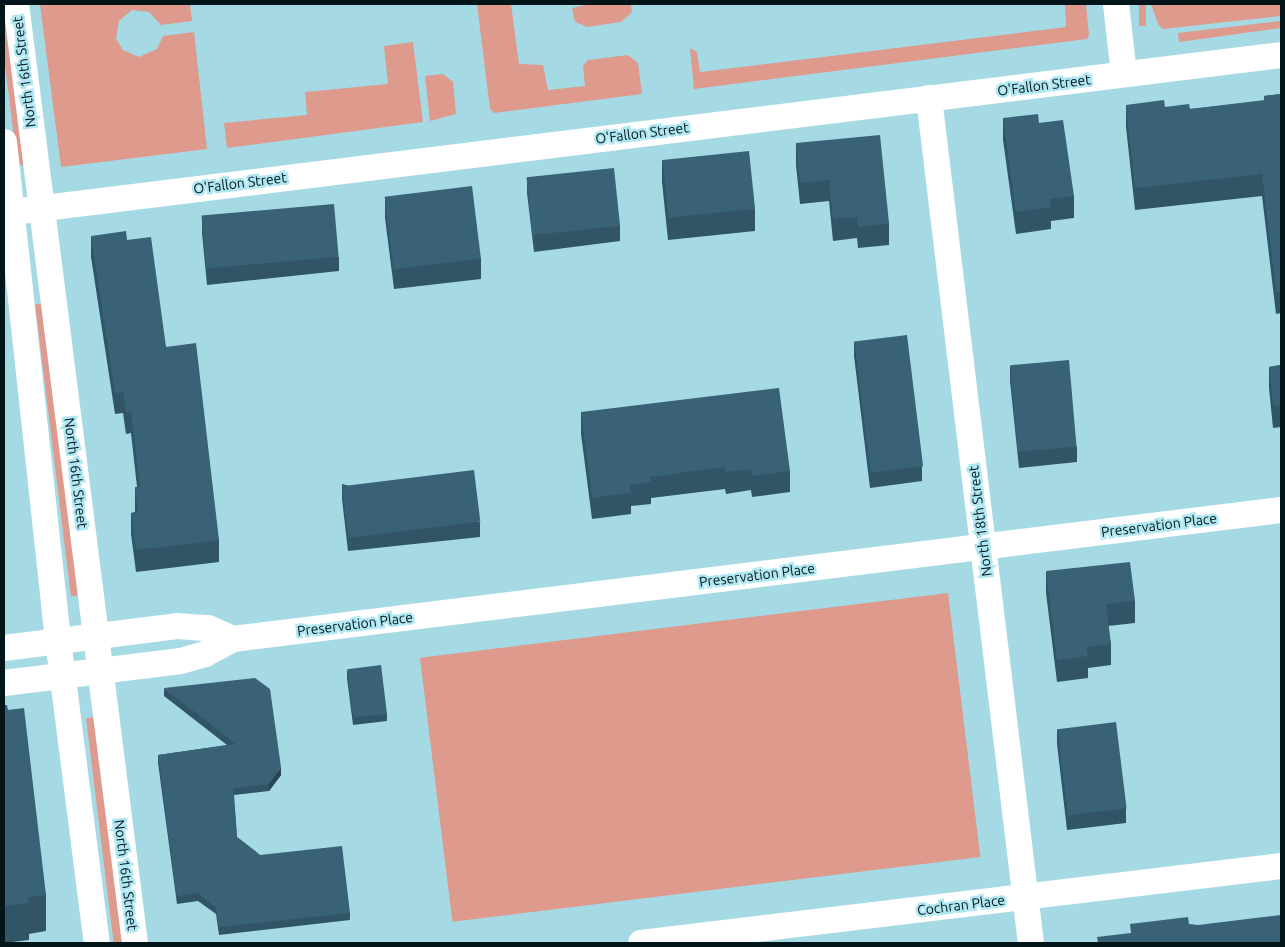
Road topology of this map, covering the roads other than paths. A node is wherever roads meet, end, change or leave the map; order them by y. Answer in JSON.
{"nodes":[{"id":1,"x":16,"y":4,"type":"edge"},
{"id":2,"x":1116,"y":4,"type":"edge"},
{"id":3,"x":1281,"y":56,"type":"edge"},
{"id":4,"x":1124,"y":74,"type":"junction"},
{"id":5,"x":929,"y":98,"type":"junction"},
{"id":6,"x":4,"y":142,"type":"edge"},
{"id":7,"x":42,"y":208,"type":"junction"},
{"id":8,"x":7,"y":212,"type":"edge"},
{"id":9,"x":1281,"y":510,"type":"edge"},
{"id":10,"x":983,"y":546,"type":"junction"},
{"id":11,"x":96,"y":635,"type":"junction"},
{"id":12,"x":232,"y":639,"type":"junction"},
{"id":13,"x":58,"y":640,"type":"junction"},
{"id":14,"x":4,"y":648,"type":"edge"},
{"id":15,"x":101,"y":672,"type":"junction"},
{"id":16,"x":63,"y":676,"type":"junction"},
{"id":17,"x":4,"y":683,"type":"edge"},
{"id":18,"x":1281,"y":866,"type":"edge"},
{"id":19,"x":1025,"y":897,"type":"junction"},
{"id":20,"x":97,"y":943,"type":"edge"},
{"id":21,"x":135,"y":943,"type":"edge"},
{"id":22,"x":641,"y":943,"type":"edge"},
{"id":23,"x":1031,"y":943,"type":"edge"}],
"edges":[{"from":1,"to":7,"type":"street","name":"North 16th Street"},
{"from":2,"to":4,"type":"street"},
{"from":3,"to":4,"type":"street","name":"O'Fallon Street"},
{"from":4,"to":5,"type":"street","name":"O'Fallon Street"},
{"from":5,"to":7,"type":"street","name":"O'Fallon Street"},
{"from":5,"to":10,"type":"street","name":"North 18th Street"},
{"from":6,"to":8,"type":"street"},
{"from":7,"to":8,"type":"street","name":"O'Fallon Street"},
{"from":7,"to":11,"type":"street","name":"North 16th Street"},
{"from":8,"to":13,"type":"street"},
{"from":9,"to":10,"type":"street","name":"Preservation Place"},
{"from":10,"to":12,"type":"street","name":"Preservation Place"},
{"from":10,"to":19,"type":"street","name":"North 18th Street"},
{"from":11,"to":12,"type":"street"},
{"from":11,"to":13,"type":"street"},
{"from":11,"to":15,"type":"street","name":"North 16th Street"},
{"from":12,"to":15,"type":"street","name":"Preservation Place"},
{"from":13,"to":14,"type":"street"},
{"from":13,"to":16,"type":"street"},
{"from":15,"to":16,"type":"street","name":"Preservation Place"},
{"from":15,"to":21,"type":"street","name":"North 16th Street"},
{"from":16,"to":17,"type":"street","name":"Preservation Place"},
{"from":16,"to":20,"type":"street"},
{"from":18,"to":19,"type":"street","name":"Cochran Place"},
{"from":19,"to":22,"type":"street","name":"Cochran Place"},
{"from":19,"to":23,"type":"street","name":"North 18th Street"}]}
